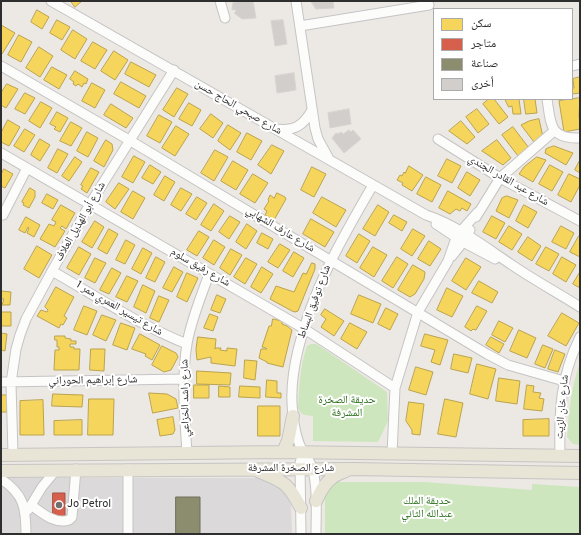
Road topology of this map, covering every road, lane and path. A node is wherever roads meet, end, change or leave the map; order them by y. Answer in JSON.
{"nodes":[{"id":1,"x":51,"y":1,"type":"edge"},
{"id":2,"x":220,"y":1,"type":"edge"},
{"id":3,"x":296,"y":1,"type":"edge"},
{"id":4,"x":428,"y":5,"type":"dead end"},
{"id":5,"x":225,"y":18,"type":"dead end"},
{"id":6,"x":300,"y":26,"type":"junction"},
{"id":7,"x":1,"y":66,"type":"edge"},
{"id":8,"x":174,"y":70,"type":"junction"},
{"id":9,"x":547,"y":100,"type":"edge"},
{"id":10,"x":312,"y":110,"type":"junction"},
{"id":11,"x":273,"y":129,"type":"junction"},
{"id":12,"x":554,"y":131,"type":"junction"},
{"id":13,"x":580,"y":138,"type":"edge"},
{"id":14,"x":438,"y":139,"type":"dead end"},
{"id":15,"x":130,"y":140,"type":"junction"},
{"id":16,"x":1,"y":153,"type":"edge"},
{"id":17,"x":330,"y":160,"type":"junction"},
{"id":18,"x":27,"y":168,"type":"junction"},
{"id":19,"x":500,"y":178,"type":"junction"},
{"id":20,"x":373,"y":185,"type":"junction"},
{"id":21,"x":90,"y":204,"type":"junction"},
{"id":22,"x":3,"y":215,"type":"dead end"},
{"id":23,"x":580,"y":221,"type":"edge"},
{"id":24,"x":462,"y":237,"type":"junction"},
{"id":25,"x":330,"y":260,"type":"junction"},
{"id":26,"x":52,"y":270,"type":"junction"},
{"id":27,"x":209,"y":274,"type":"junction"},
{"id":28,"x":580,"y":307,"type":"edge"},
{"id":29,"x":418,"y":312,"type":"junction"},
{"id":30,"x":303,"y":328,"type":"junction"},
{"id":31,"x":580,"y":337,"type":"edge"},
{"id":32,"x":187,"y":344,"type":"junction"},
{"id":33,"x":184,"y":380,"type":"junction"},
{"id":34,"x":1,"y":382,"type":"edge"},
{"id":35,"x":564,"y":382,"type":"junction"},
{"id":36,"x":11,"y":383,"type":"junction"},
{"id":37,"x":395,"y":388,"type":"junction"},
{"id":38,"x":293,"y":416,"type":"junction"},
{"id":39,"x":283,"y":452,"type":"junction"},
{"id":40,"x":303,"y":453,"type":"junction"},
{"id":41,"x":187,"y":454,"type":"junction"},
{"id":42,"x":392,"y":454,"type":"junction"},
{"id":43,"x":7,"y":455,"type":"edge"},
{"id":44,"x":560,"y":456,"type":"junction"},
{"id":45,"x":580,"y":456,"type":"edge"},
{"id":46,"x":252,"y":468,"type":"junction"},
{"id":47,"x":128,"y":469,"type":"junction"},
{"id":48,"x":300,"y":469,"type":"junction"},
{"id":49,"x":312,"y":469,"type":"junction"},
{"id":50,"x":354,"y":469,"type":"junction"},
{"id":51,"x":56,"y":470,"type":"junction"},
{"id":52,"x":76,"y":470,"type":"junction"},
{"id":53,"x":1,"y":471,"type":"edge"},
{"id":54,"x":580,"y":473,"type":"edge"},
{"id":55,"x":1,"y":479,"type":"edge"},
{"id":56,"x":316,"y":501,"type":"junction"},
{"id":57,"x":301,"y":508,"type":"junction"},
{"id":58,"x":28,"y":509,"type":"junction"},
{"id":59,"x":26,"y":534,"type":"edge"},
{"id":60,"x":128,"y":534,"type":"edge"},
{"id":61,"x":301,"y":534,"type":"edge"},
{"id":62,"x":316,"y":534,"type":"edge"}],
"edges":[{"from":1,"to":8,"type":"street","name":"شارع صبحي الحاج حسن"},
{"from":2,"to":5,"type":"street"},
{"from":3,"to":6,"type":"street"},
{"from":4,"to":6,"type":"street"},
{"from":6,"to":10,"type":"street"},
{"from":7,"to":15,"type":"street","name":"شارع عارف الشهابي"},
{"from":8,"to":11,"type":"street","name":"شارع صبحي الحاج حسن"},
{"from":8,"to":15,"type":"street","name":"شارع أبو الهذيل العلاف"},
{"from":9,"to":12,"type":"street"},
{"from":10,"to":11,"type":"street"},
{"from":10,"to":17,"type":"street"},
{"from":11,"to":17,"type":"street","name":"شارع صبحي الحاج حسن"},
{"from":12,"to":13,"type":"street"},
{"from":12,"to":19,"type":"street"},
{"from":14,"to":19,"type":"street","name":"شارع عبد القادر الجندي"},
{"from":15,"to":21,"type":"street","name":"شارع أبو الهذيل العلاف"},
{"from":15,"to":25,"type":"street","name":"شارع عارف الشهابي"},
{"from":16,"to":18,"type":"street","name":"شارع رفيق سلوم"},
{"from":17,"to":20,"type":"street","name":"شارع صبحي الحاج حسن"},
{"from":18,"to":21,"type":"street","name":"شارع رفيق سلوم"},
{"from":18,"to":22,"type":"street"},
{"from":19,"to":23,"type":"street","name":"شارع عبد القادر الجندي"},
{"from":19,"to":24,"type":"street"},
{"from":20,"to":24,"type":"street","name":"شارع صبحي الحاج حسن"},
{"from":20,"to":25,"type":"street","name":"شارع توفيق البساط"},
{"from":21,"to":26,"type":"street","name":"شارع أبو الهذيل العلاف"},
{"from":21,"to":27,"type":"street","name":"شارع رفيق سلوم"},
{"from":24,"to":28,"type":"street","name":"شارع صبحي الحاج حسن"},
{"from":24,"to":29,"type":"street"},
{"from":25,"to":29,"type":"street","name":"شارع عارف الشهابي"},
{"from":25,"to":30,"type":"street","name":"شارع توفيق البساط"},
{"from":26,"to":32,"type":"street","name":"شارع تيسير العمري ممر 1"},
{"from":26,"to":36,"type":"street","name":"شارع أبو الهذيل العلاف"},
{"from":27,"to":30,"type":"street","name":"شارع رفيق سلوم"},
{"from":27,"to":32,"type":"street","name":"شارع راشد الخزاعي"},
{"from":29,"to":35,"type":"street","name":"شارع عارف الشهابي"},
{"from":29,"to":37,"type":"street"},
{"from":30,"to":37,"type":"street","name":"شارع رفيق سلوم"},
{"from":30,"to":38,"type":"street","name":"شارع توفيق البساط"},
{"from":31,"to":35,"type":"street","name":"شارع خان الزيت"},
{"from":32,"to":33,"type":"street","name":"شارع راشد الخزاعي"},
{"from":33,"to":36,"type":"street","name":"شارع إبراهيم الحوراني"},
{"from":33,"to":41,"type":"street","name":"شارع راشد الخزاعي"},
{"from":34,"to":36,"type":"street","name":"شارع إبراهيم الحوراني"},
{"from":35,"to":44,"type":"street","name":"شارع خان الزيت"},
{"from":36,"to":43,"type":"street","name":"شارع أبو الهذيل العلاف"},
{"from":37,"to":42,"type":"street"},
{"from":38,"to":39,"type":"main road"},
{"from":38,"to":40,"type":"street","name":"شارع توفيق البساط"},
{"from":39,"to":40,"type":"main road","name":"شارع الصخرة المشرفة"},
{"from":39,"to":41,"type":"main road","name":"شارع الصخرة المشرفة"},
{"from":40,"to":42,"type":"main road","name":"شارع الصخرة المشرفة"},
{"from":40,"to":48,"type":"street"},
{"from":40,"to":49,"type":"street","name":"شارع توفيق البساط"},
{"from":41,"to":43,"type":"main road","name":"شارع الصخرة المشرفة"},
{"from":42,"to":44,"type":"main road","name":"شارع الصخرة المشرفة"},
{"from":44,"to":45,"type":"main road","name":"شارع الصخرة المشرفة"},
{"from":46,"to":47,"type":"main road","name":"شارع الصخرة المشرفة"},
{"from":46,"to":48,"type":"main road","name":"شارع الصخرة المشرفة"},
{"from":46,"to":57,"type":"main road"},
{"from":47,"to":52,"type":"main road","name":"شارع الصخرة المشرفة"},
{"from":47,"to":60,"type":"street"},
{"from":48,"to":49,"type":"main road","name":"شارع الصخرة المشرفة"},
{"from":48,"to":57,"type":"street"},
{"from":49,"to":50,"type":"main road","name":"شارع الصخرة المشرفة"},
{"from":49,"to":56,"type":"street"},
{"from":50,"to":54,"type":"main road","name":"شارع الصخرة المشرفة"},
{"from":50,"to":56,"type":"main road"},
{"from":51,"to":52,"type":"main road","name":"شارع الصخرة المشرفة"},
{"from":51,"to":53,"type":"main road","name":"شارع الصخرة المشرفة"},
{"from":51,"to":58,"type":"street"},
{"from":52,"to":58,"type":"street"},
{"from":55,"to":58,"type":"street"},
{"from":56,"to":62,"type":"street"},
{"from":57,"to":61,"type":"street"},
{"from":58,"to":59,"type":"street"}]}
